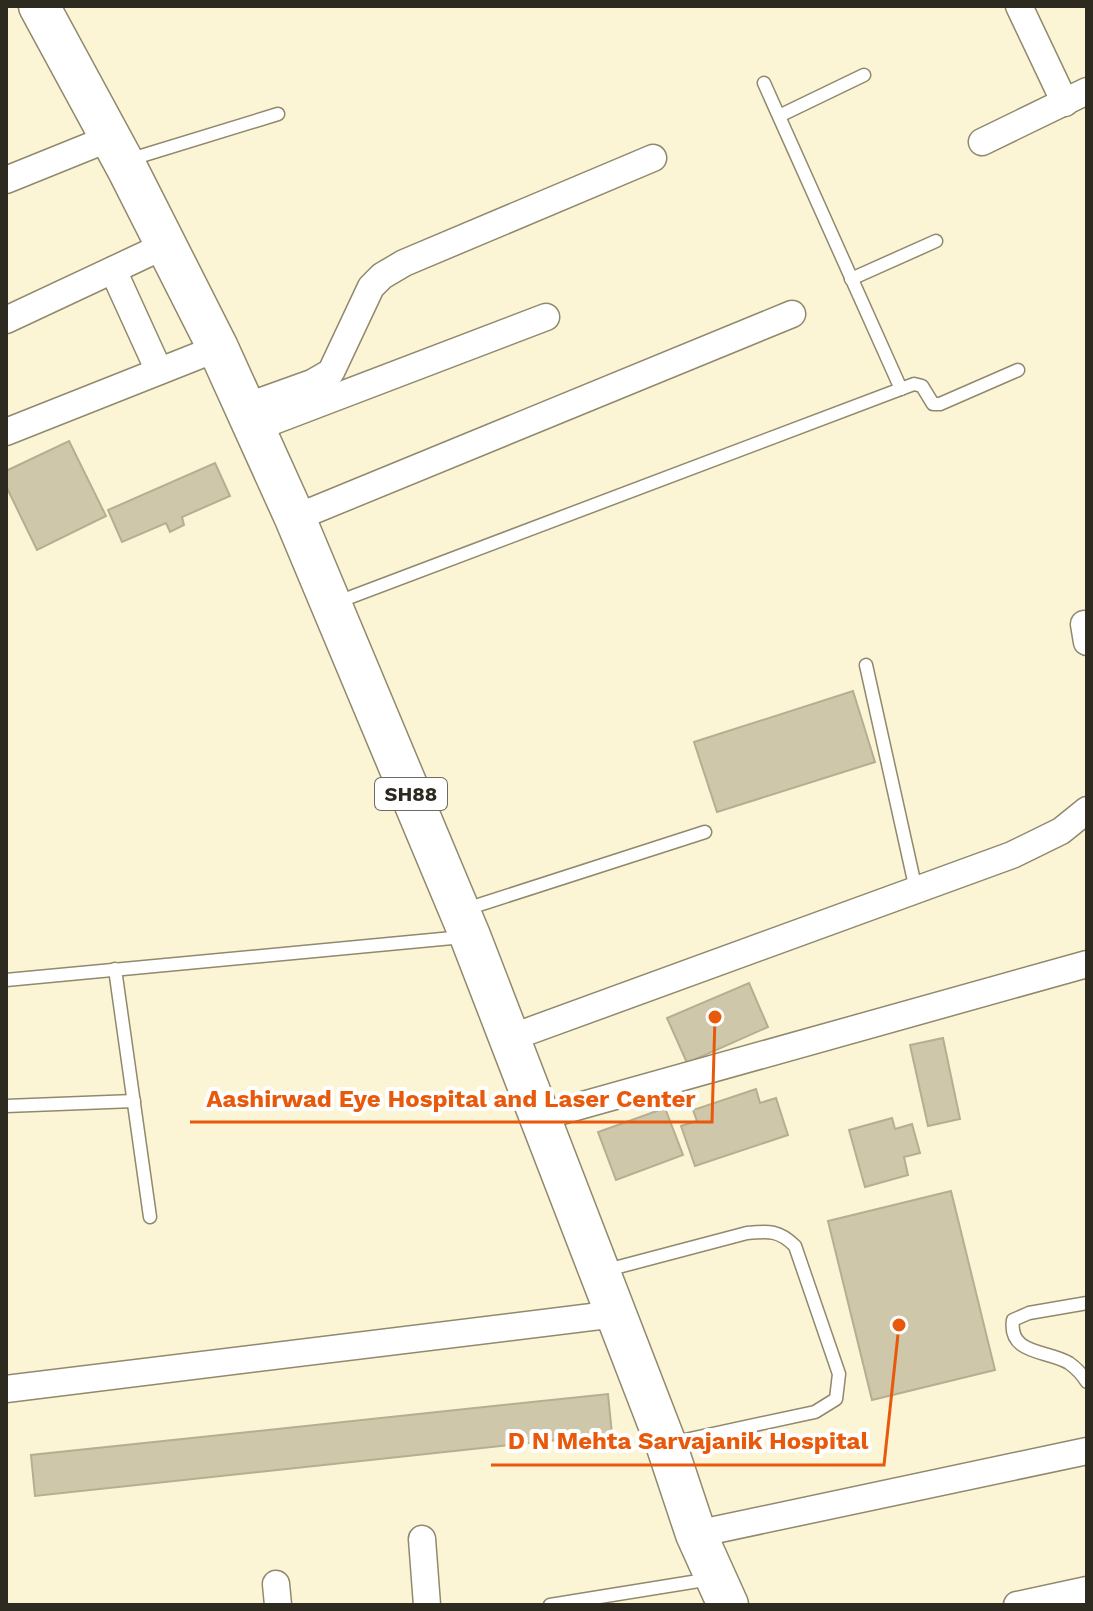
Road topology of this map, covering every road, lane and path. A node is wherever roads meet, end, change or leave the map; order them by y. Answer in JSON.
{"nodes":[{"id":1,"x":39,"y":6,"type":"edge"},
{"id":2,"x":1019,"y":6,"type":"edge"},
{"id":3,"x":864,"y":75,"type":"dead end"},
{"id":4,"x":764,"y":83,"type":"dead end"},
{"id":5,"x":1076,"y":97,"type":"edge"},
{"id":6,"x":278,"y":114,"type":"dead end"},
{"id":7,"x":779,"y":116,"type":"junction"},
{"id":8,"x":982,"y":142,"type":"dead end"},
{"id":9,"x":117,"y":150,"type":"junction"},
{"id":10,"x":653,"y":158,"type":"dead end"},
{"id":11,"x":6,"y":180,"type":"edge"},
{"id":12,"x":936,"y":241,"type":"dead end"},
{"id":13,"x":166,"y":245,"type":"junction"},
{"id":14,"x":113,"y":270,"type":"junction"},
{"id":15,"x":851,"y":279,"type":"junction"},
{"id":16,"x":792,"y":314,"type":"dead end"},
{"id":17,"x":546,"y":317,"type":"dead end"},
{"id":18,"x":6,"y":320,"type":"edge"},
{"id":19,"x":218,"y":348,"type":"junction"},
{"id":20,"x":1018,"y":370,"type":"dead end"},
{"id":21,"x":159,"y":371,"type":"junction"},
{"id":22,"x":901,"y":389,"type":"junction"},
{"id":23,"x":250,"y":418,"type":"junction"},
{"id":24,"x":6,"y":432,"type":"edge"},
{"id":25,"x":295,"y":518,"type":"junction"},
{"id":26,"x":332,"y":605,"type":"junction"},
{"id":27,"x":866,"y":665,"type":"dead end"},
{"id":28,"x":1087,"y":810,"type":"edge"},
{"id":29,"x":705,"y":832,"type":"dead end"},
{"id":30,"x":916,"y":890,"type":"junction"},
{"id":31,"x":465,"y":924,"type":"junction"},
{"id":32,"x":1087,"y":964,"type":"edge"},
{"id":33,"x":115,"y":969,"type":"junction"},
{"id":34,"x":6,"y":980,"type":"edge"},
{"id":35,"x":510,"y":1038,"type":"junction"},
{"id":36,"x":134,"y":1101,"type":"junction"},
{"id":37,"x":6,"y":1106,"type":"edge"},
{"id":38,"x":540,"y":1117,"type":"junction"},
{"id":39,"x":150,"y":1217,"type":"dead end"},
{"id":40,"x":600,"y":1272,"type":"junction"},
{"id":41,"x":1087,"y":1303,"type":"edge"},
{"id":42,"x":616,"y":1314,"type":"junction"},
{"id":43,"x":1087,"y":1382,"type":"edge"},
{"id":44,"x":6,"y":1389,"type":"edge"},
{"id":45,"x":666,"y":1444,"type":"junction"},
{"id":46,"x":1087,"y":1451,"type":"edge"},
{"id":47,"x":696,"y":1534,"type":"junction"},
{"id":48,"x":422,"y":1539,"type":"dead end"},
{"id":49,"x":1087,"y":1590,"type":"edge"},
{"id":50,"x":721,"y":1592,"type":"edge"},
{"id":51,"x":427,"y":1605,"type":"edge"},
{"id":52,"x":550,"y":1605,"type":"edge"},
{"id":53,"x":1017,"y":1605,"type":"edge"}],
"edges":[{"from":1,"to":9,"type":"main road","number":"SH88"},
{"from":2,"to":5,"type":"street"},
{"from":3,"to":7,"type":"lane"},
{"from":4,"to":7,"type":"lane"},
{"from":5,"to":8,"type":"street"},
{"from":6,"to":9,"type":"lane"},
{"from":7,"to":15,"type":"lane"},
{"from":9,"to":11,"type":"street"},
{"from":9,"to":13,"type":"main road","number":"SH88"},
{"from":10,"to":23,"type":"street"},
{"from":12,"to":15,"type":"lane"},
{"from":13,"to":14,"type":"street"},
{"from":13,"to":19,"type":"main road","number":"SH88"},
{"from":14,"to":18,"type":"street"},
{"from":14,"to":21,"type":"street"},
{"from":15,"to":22,"type":"lane"},
{"from":16,"to":25,"type":"street"},
{"from":17,"to":23,"type":"street"},
{"from":19,"to":21,"type":"street"},
{"from":19,"to":23,"type":"main road","number":"SH88"},
{"from":20,"to":22,"type":"lane"},
{"from":21,"to":24,"type":"street"},
{"from":22,"to":26,"type":"lane"},
{"from":23,"to":25,"type":"main road","number":"SH88"},
{"from":25,"to":26,"type":"main road","number":"SH88"},
{"from":26,"to":31,"type":"main road","number":"SH88"},
{"from":27,"to":30,"type":"lane"},
{"from":28,"to":30,"type":"street"},
{"from":29,"to":31,"type":"lane"},
{"from":30,"to":35,"type":"street"},
{"from":31,"to":33,"type":"lane"},
{"from":31,"to":35,"type":"main road","number":"SH88"},
{"from":32,"to":38,"type":"street"},
{"from":33,"to":34,"type":"lane"},
{"from":33,"to":36,"type":"lane"},
{"from":35,"to":38,"type":"main road","number":"SH88"},
{"from":36,"to":37,"type":"lane"},
{"from":36,"to":39,"type":"lane"},
{"from":38,"to":40,"type":"main road","number":"SH88"},
{"from":40,"to":42,"type":"main road","number":"SH88"},
{"from":40,"to":45,"type":"lane"},
{"from":41,"to":43,"type":"lane"},
{"from":42,"to":44,"type":"street"},
{"from":42,"to":45,"type":"main road","number":"SH88"},
{"from":45,"to":47,"type":"main road","number":"SH88"},
{"from":46,"to":47,"type":"street"},
{"from":47,"to":50,"type":"main road","number":"SH88"},
{"from":48,"to":51,"type":"street"},
{"from":49,"to":53,"type":"street"},
{"from":50,"to":52,"type":"lane"}]}
